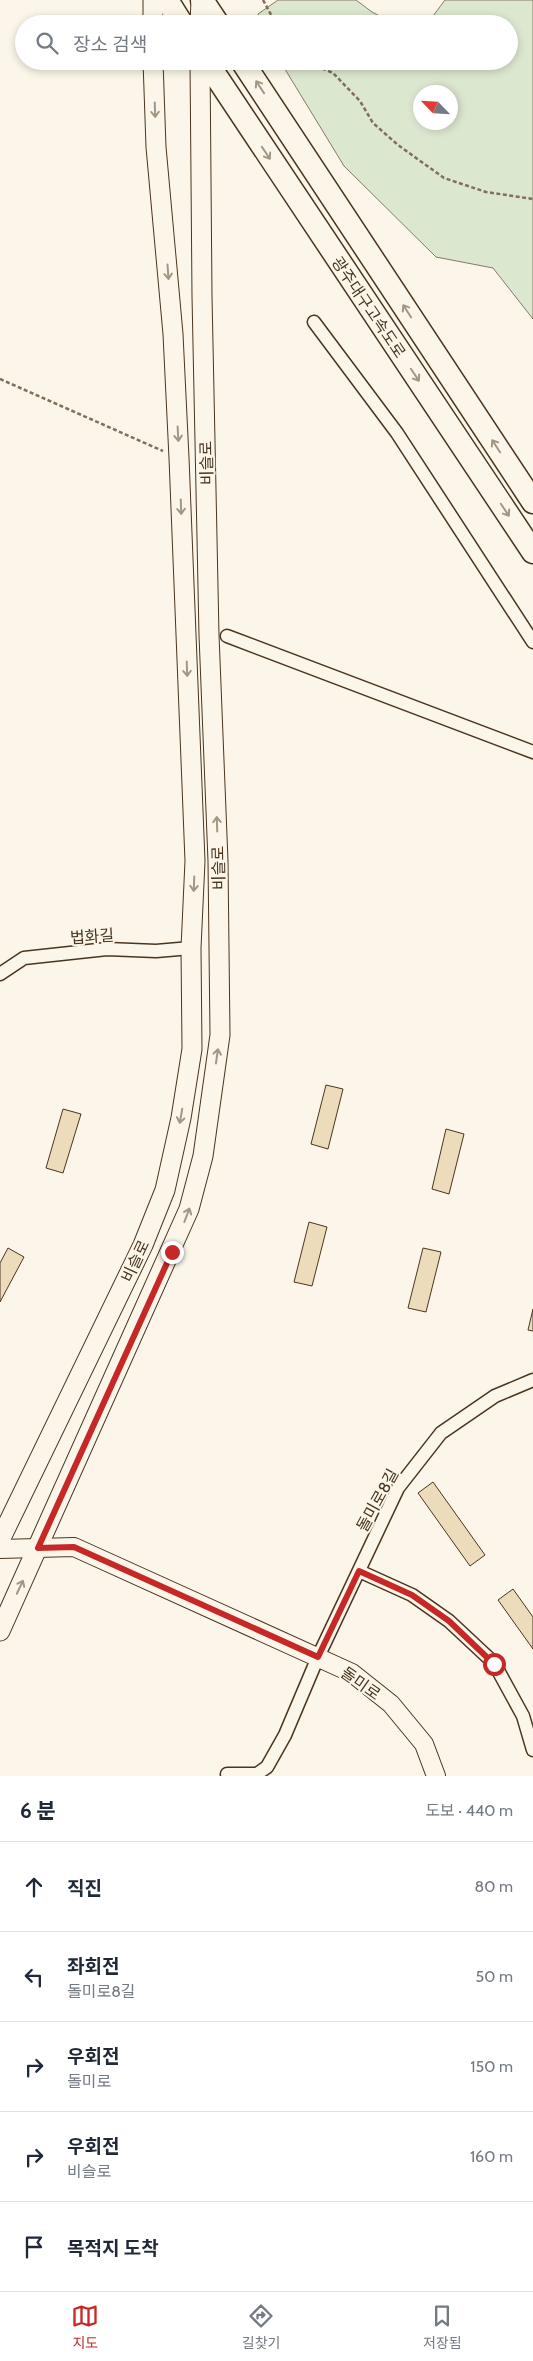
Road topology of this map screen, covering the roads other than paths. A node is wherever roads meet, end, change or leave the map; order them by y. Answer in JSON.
{"nodes":[{"id":1,"x":153,"y":0,"type":"edge"},
{"id":2,"x":168,"y":0,"type":"edge"},
{"id":3,"x":201,"y":0,"type":"edge"},
{"id":4,"x":153,"y":15,"type":"edge"},
{"id":5,"x":177,"y":15,"type":"edge"},
{"id":6,"x":200,"y":15,"type":"edge"},
{"id":7,"x":212,"y":15,"type":"edge"},
{"id":8,"x":153,"y":70,"type":"edge"},
{"id":9,"x":200,"y":70,"type":"edge"},
{"id":10,"x":212,"y":70,"type":"edge"},
{"id":11,"x":248,"y":70,"type":"edge"},
{"id":12,"x":314,"y":322,"type":"dead end"},
{"id":13,"x":533,"y":502,"type":"edge"},
{"id":14,"x":533,"y":552,"type":"edge"},
{"id":15,"x":227,"y":636,"type":"dead end"},
{"id":16,"x":533,"y":642,"type":"edge"},
{"id":17,"x":533,"y":752,"type":"edge"},
{"id":18,"x":191,"y":948,"type":"junction"},
{"id":19,"x":0,"y":974,"type":"edge"},
{"id":20,"x":533,"y":1380,"type":"edge"},
{"id":21,"x":0,"y":1540,"type":"edge"},
{"id":22,"x":38,"y":1548,"type":"junction"},
{"id":23,"x":0,"y":1550,"type":"edge"},
{"id":24,"x":359,"y":1571,"type":"junction"},
{"id":25,"x":0,"y":1631,"type":"edge"},
{"id":26,"x":318,"y":1657,"type":"junction"},
{"id":27,"x":533,"y":1750,"type":"edge"},
{"id":28,"x":228,"y":1774,"type":"dead end"},
{"id":29,"x":436,"y":1776,"type":"edge"}],
"edges":[{"from":1,"to":4,"type":"main road"},
{"from":2,"to":5,"type":"highway"},
{"from":3,"to":6,"type":"main road"},
{"from":3,"to":7,"type":"highway"},
{"from":8,"to":18,"type":"main road","name":"비슬로","one_way":true},
{"from":22,"to":9,"type":"main road","name":"비슬로","one_way":true},
{"from":10,"to":14,"type":"highway","name":"광주대구고속도로","one_way":true},
{"from":13,"to":11,"type":"highway","name":"광주대구고속도로","one_way":true},
{"from":12,"to":16,"type":"street"},
{"from":15,"to":17,"type":"street"},
{"from":18,"to":19,"type":"street","name":"법화길"},
{"from":18,"to":21,"type":"main road","name":"비슬로","one_way":true},
{"from":20,"to":24,"type":"street","name":"돌미로8길"},
{"from":22,"to":23,"type":"main road","name":"돌미로"},
{"from":25,"to":22,"type":"main road","name":"비슬로","one_way":true},
{"from":22,"to":26,"type":"main road","name":"돌미로"},
{"from":24,"to":26,"type":"street","name":"돌미로8길"},
{"from":24,"to":27,"type":"street"},
{"from":26,"to":28,"type":"street","name":"돌미로8길"},
{"from":26,"to":29,"type":"main road","name":"돌미로"}]}
